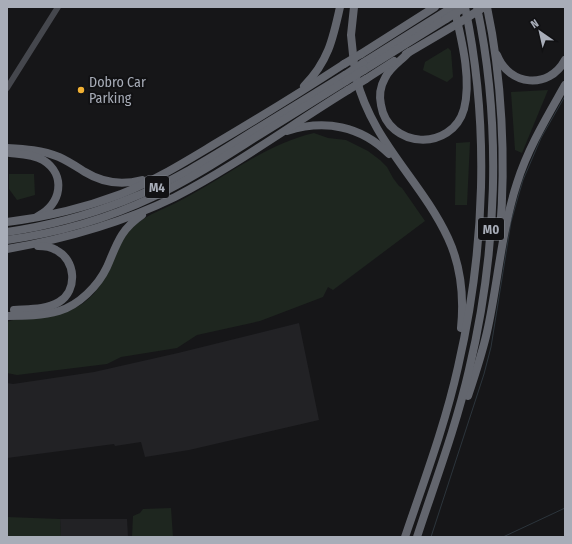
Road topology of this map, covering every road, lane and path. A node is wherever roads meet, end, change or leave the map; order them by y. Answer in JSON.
{"nodes":[{"id":1,"x":58,"y":7,"type":"edge"},
{"id":2,"x":340,"y":7,"type":"edge"},
{"id":3,"x":354,"y":7,"type":"edge"},
{"id":4,"x":436,"y":7,"type":"edge"},
{"id":5,"x":454,"y":7,"type":"edge"},
{"id":6,"x":465,"y":7,"type":"edge"},
{"id":7,"x":477,"y":7,"type":"edge"},
{"id":8,"x":484,"y":7,"type":"edge"},
{"id":9,"x":488,"y":7,"type":"edge"},
{"id":10,"x":445,"y":16,"type":"junction"},
{"id":11,"x":494,"y":46,"type":"junction"},
{"id":12,"x":410,"y":52,"type":"junction"},
{"id":13,"x":565,"y":60,"type":"edge"},
{"id":14,"x":345,"y":78,"type":"junction"},
{"id":15,"x":565,"y":85,"type":"edge"},
{"id":16,"x":7,"y":88,"type":"edge"},
{"id":17,"x":281,"y":103,"type":"junction"},
{"id":18,"x":276,"y":136,"type":"junction"},
{"id":19,"x":7,"y":148,"type":"edge"},
{"id":20,"x":7,"y":153,"type":"edge"},
{"id":21,"x":403,"y":169,"type":"junction"},
{"id":22,"x":159,"y":176,"type":"junction"},
{"id":23,"x":156,"y":205,"type":"junction"},
{"id":24,"x":31,"y":219,"type":"junction"},
{"id":25,"x":7,"y":222,"type":"edge"},
{"id":26,"x":7,"y":232,"type":"edge"},
{"id":27,"x":7,"y":240,"type":"edge"},
{"id":28,"x":29,"y":246,"type":"junction"},
{"id":29,"x":7,"y":249,"type":"edge"},
{"id":30,"x":496,"y":275,"type":"junction"},
{"id":31,"x":8,"y":313,"type":"edge"},
{"id":32,"x":458,"y":368,"type":"junction"},
{"id":33,"x":447,"y":447,"type":"junction"},
{"id":34,"x":404,"y":537,"type":"edge"},
{"id":35,"x":417,"y":537,"type":"edge"}],
"edges":[{"from":1,"to":16,"type":"main road"},
{"from":2,"to":17,"type":"highway"},
{"from":3,"to":21,"type":"highway"},
{"from":4,"to":17,"type":"highway","bridge":true},
{"from":5,"to":10,"type":"highway","number":"M4"},
{"from":5,"to":12,"type":"highway"},
{"from":6,"to":10,"type":"highway","number":"M4","bridge":true},
{"from":6,"to":32,"type":"highway","number":"M0"},
{"from":7,"to":33,"type":"highway","number":"M0"},
{"from":8,"to":12,"type":"highway","bridge":true},
{"from":9,"to":11,"type":"highway"},
{"from":10,"to":14,"type":"highway","number":"M4","bridge":true},
{"from":11,"to":13,"type":"highway"},
{"from":11,"to":30,"type":"highway"},
{"from":12,"to":18,"type":"highway","bridge":true},
{"from":14,"to":26,"type":"highway","number":"M4"},
{"from":14,"to":27,"type":"highway","number":"M4"},
{"from":15,"to":30,"type":"highway"},
{"from":17,"to":22,"type":"highway"},
{"from":18,"to":21,"type":"highway"},
{"from":18,"to":23,"type":"highway"},
{"from":19,"to":22,"type":"highway"},
{"from":20,"to":24,"type":"highway"},
{"from":21,"to":32,"type":"highway"},
{"from":22,"to":24,"type":"highway"},
{"from":23,"to":28,"type":"highway"},
{"from":23,"to":31,"type":"highway"},
{"from":24,"to":25,"type":"highway"},
{"from":28,"to":29,"type":"highway"},
{"from":28,"to":31,"type":"highway"},
{"from":30,"to":33,"type":"highway"},
{"from":32,"to":34,"type":"highway","number":"M0"},
{"from":33,"to":35,"type":"highway","number":"M0"}]}
